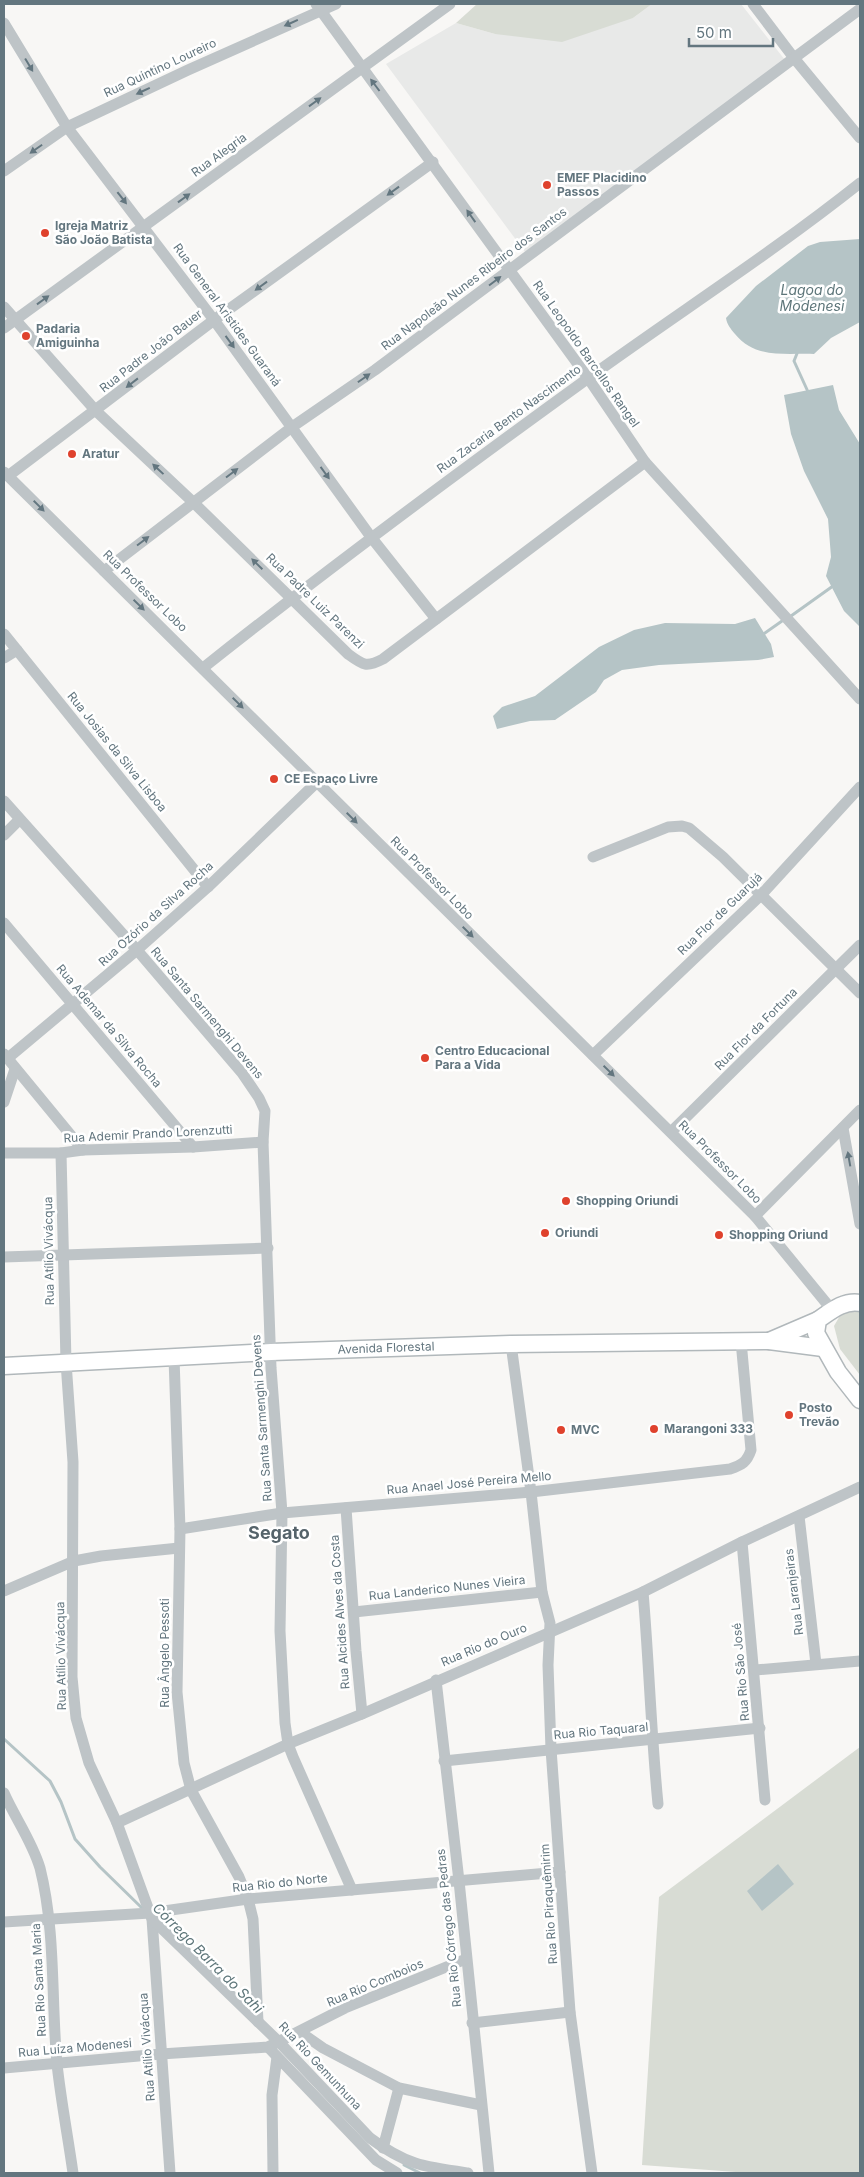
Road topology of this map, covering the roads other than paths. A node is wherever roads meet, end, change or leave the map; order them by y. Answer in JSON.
{"nodes":[{"id":1,"x":336,"y":4,"type":"edge"},
{"id":2,"x":450,"y":4,"type":"edge"},
{"id":3,"x":753,"y":4,"type":"edge"},
{"id":4,"x":318,"y":7,"type":"edge"},
{"id":5,"x":860,"y":8,"type":"edge"},
{"id":6,"x":4,"y":23,"type":"edge"},
{"id":7,"x":794,"y":58,"type":"junction"},
{"id":8,"x":362,"y":68,"type":"junction"},
{"id":9,"x":67,"y":127,"type":"junction"},
{"id":10,"x":860,"y":138,"type":"edge"},
{"id":11,"x":433,"y":162,"type":"junction"},
{"id":12,"x":4,"y":171,"type":"edge"},
{"id":13,"x":860,"y":183,"type":"edge"},
{"id":14,"x":144,"y":227,"type":"junction"},
{"id":15,"x":509,"y":270,"type":"junction"},
{"id":16,"x":4,"y":307,"type":"edge"},
{"id":17,"x":214,"y":320,"type":"junction"},
{"id":18,"x":14,"y":321,"type":"junction"},
{"id":19,"x":4,"y":328,"type":"edge"},
{"id":20,"x":588,"y":378,"type":"junction"},
{"id":21,"x":96,"y":411,"type":"junction"},
{"id":22,"x":292,"y":427,"type":"junction"},
{"id":23,"x":645,"y":462,"type":"junction"},
{"id":24,"x":6,"y":474,"type":"edge"},
{"id":25,"x":194,"y":503,"type":"junction"},
{"id":26,"x":371,"y":537,"type":"junction"},
{"id":27,"x":104,"y":570,"type":"junction"},
{"id":28,"x":291,"y":598,"type":"junction"},
{"id":29,"x":436,"y":619,"type":"junction"},
{"id":30,"x":4,"y":634,"type":"edge"},
{"id":31,"x":17,"y":650,"type":"junction"},
{"id":32,"x":4,"y":658,"type":"edge"},
{"id":33,"x":203,"y":668,"type":"junction"},
{"id":34,"x":860,"y":699,"type":"edge"},
{"id":35,"x":316,"y":783,"type":"junction"},
{"id":36,"x":860,"y":787,"type":"edge"},
{"id":37,"x":4,"y":801,"type":"edge"},
{"id":38,"x":19,"y":820,"type":"junction"},
{"id":39,"x":4,"y":835,"type":"edge"},
{"id":40,"x":593,"y":857,"type":"dead end"},
{"id":41,"x":208,"y":887,"type":"junction"},
{"id":42,"x":762,"y":894,"type":"junction"},
{"id":43,"x":4,"y":923,"type":"edge"},
{"id":44,"x":860,"y":945,"type":"edge"},
{"id":45,"x":137,"y":950,"type":"junction"},
{"id":46,"x":836,"y":969,"type":"junction"},
{"id":47,"x":860,"y":993,"type":"edge"},
{"id":48,"x":73,"y":1004,"type":"junction"},
{"id":49,"x":593,"y":1055,"type":"junction"},
{"id":50,"x":6,"y":1056,"type":"edge"},
{"id":51,"x":15,"y":1068,"type":"junction"},
{"id":52,"x":4,"y":1102,"type":"edge"},
{"id":53,"x":860,"y":1110,"type":"edge"},
{"id":54,"x":843,"y":1128,"type":"junction"},
{"id":55,"x":672,"y":1132,"type":"junction"},
{"id":56,"x":263,"y":1142,"type":"junction"},
{"id":57,"x":193,"y":1147,"type":"junction"},
{"id":58,"x":83,"y":1150,"type":"junction"},
{"id":59,"x":4,"y":1153,"type":"edge"},
{"id":60,"x":61,"y":1153,"type":"junction"},
{"id":61,"x":755,"y":1216,"type":"junction"},
{"id":62,"x":860,"y":1224,"type":"edge"},
{"id":63,"x":268,"y":1248,"type":"junction"},
{"id":64,"x":63,"y":1255,"type":"junction"},
{"id":65,"x":4,"y":1257,"type":"edge"},
{"id":66,"x":860,"y":1303,"type":"edge"},
{"id":67,"x":832,"y":1310,"type":"junction"},
{"id":68,"x":818,"y":1320,"type":"junction"},
{"id":69,"x":741,"y":1341,"type":"junction"},
{"id":70,"x":769,"y":1341,"type":"junction"},
{"id":71,"x":511,"y":1344,"type":"junction"},
{"id":72,"x":823,"y":1348,"type":"junction"},
{"id":73,"x":271,"y":1352,"type":"junction"},
{"id":74,"x":174,"y":1358,"type":"junction"},
{"id":75,"x":66,"y":1362,"type":"junction"},
{"id":76,"x":4,"y":1366,"type":"edge"},
{"id":77,"x":860,"y":1400,"type":"edge"},
{"id":78,"x":860,"y":1487,"type":"edge"},
{"id":79,"x":531,"y":1492,"type":"junction"},
{"id":80,"x":346,"y":1508,"type":"junction"},
{"id":81,"x":282,"y":1513,"type":"junction"},
{"id":82,"x":799,"y":1516,"type":"junction"},
{"id":83,"x":180,"y":1529,"type":"junction"},
{"id":84,"x":742,"y":1542,"type":"junction"},
{"id":85,"x":179,"y":1548,"type":"junction"},
{"id":86,"x":74,"y":1561,"type":"junction"},
{"id":87,"x":4,"y":1591,"type":"edge"},
{"id":88,"x":542,"y":1592,"type":"junction"},
{"id":89,"x":643,"y":1592,"type":"junction"},
{"id":90,"x":354,"y":1612,"type":"junction"},
{"id":91,"x":550,"y":1631,"type":"junction"},
{"id":92,"x":860,"y":1661,"type":"edge"},
{"id":93,"x":816,"y":1664,"type":"junction"},
{"id":94,"x":755,"y":1670,"type":"junction"},
{"id":95,"x":436,"y":1680,"type":"junction"},
{"id":96,"x":362,"y":1714,"type":"junction"},
{"id":97,"x":760,"y":1728,"type":"junction"},
{"id":98,"x":652,"y":1740,"type":"junction"},
{"id":99,"x":288,"y":1744,"type":"junction"},
{"id":100,"x":551,"y":1749,"type":"junction"},
{"id":101,"x":444,"y":1761,"type":"junction"},
{"id":102,"x":190,"y":1790,"type":"junction"},
{"id":103,"x":4,"y":1793,"type":"edge"},
{"id":104,"x":765,"y":1800,"type":"dead end"},
{"id":105,"x":658,"y":1804,"type":"dead end"},
{"id":106,"x":117,"y":1823,"type":"junction"},
{"id":107,"x":560,"y":1872,"type":"junction"},
{"id":108,"x":459,"y":1881,"type":"junction"},
{"id":109,"x":352,"y":1890,"type":"junction"},
{"id":110,"x":248,"y":1899,"type":"junction"},
{"id":111,"x":151,"y":1916,"type":"junction"},
{"id":112,"x":49,"y":1920,"type":"junction"},
{"id":113,"x":4,"y":1922,"type":"edge"},
{"id":114,"x":466,"y":1959,"type":"junction"},
{"id":115,"x":570,"y":2012,"type":"junction"},
{"id":116,"x":258,"y":2022,"type":"junction"},
{"id":117,"x":472,"y":2023,"type":"junction"},
{"id":118,"x":300,"y":2032,"type":"junction"},
{"id":119,"x":279,"y":2042,"type":"junction"},
{"id":120,"x":268,"y":2047,"type":"junction"},
{"id":121,"x":161,"y":2054,"type":"junction"},
{"id":122,"x":277,"y":2057,"type":"junction"},
{"id":123,"x":57,"y":2064,"type":"junction"},
{"id":124,"x":4,"y":2068,"type":"edge"},
{"id":125,"x":399,"y":2088,"type":"junction"},
{"id":126,"x":481,"y":2105,"type":"junction"},
{"id":127,"x":383,"y":2148,"type":"junction"},
{"id":128,"x":376,"y":2160,"type":"junction"},
{"id":129,"x":73,"y":2173,"type":"edge"},
{"id":130,"x":170,"y":2173,"type":"edge"},
{"id":131,"x":273,"y":2173,"type":"edge"},
{"id":132,"x":380,"y":2173,"type":"edge"},
{"id":133,"x":397,"y":2173,"type":"edge"},
{"id":134,"x":468,"y":2173,"type":"edge"},
{"id":135,"x":489,"y":2173,"type":"edge"},
{"id":136,"x":592,"y":2173,"type":"edge"}],
"edges":[{"from":1,"to":4,"type":"street","name":"Rua Quintino Loureiro"},
{"from":2,"to":8,"type":"street","name":"Rua Alegria"},
{"from":3,"to":7,"type":"street"},
{"from":4,"to":8,"type":"street","name":"Rua Leopoldo Barcellos Rangel"},
{"from":4,"to":9,"type":"street","name":"Rua Quintino Loureiro","one_way":true},
{"from":5,"to":7,"type":"street","name":"Rua Napoleão Nunes Ribeiro dos Santos"},
{"from":6,"to":9,"type":"street","name":"Rua General Aristides Guaraná","one_way":true},
{"from":7,"to":10,"type":"street"},
{"from":7,"to":15,"type":"street","name":"Rua Napoleão Nunes Ribeiro dos Santos"},
{"from":11,"to":8,"type":"street","name":"Rua Leopoldo Barcellos Rangel","one_way":true},
{"from":14,"to":8,"type":"street","name":"Rua Alegria","one_way":true},
{"from":9,"to":12,"type":"street","name":"Rua Quintino Loureiro","one_way":true},
{"from":9,"to":14,"type":"street","name":"Rua General Aristides Guaraná","one_way":true},
{"from":15,"to":11,"type":"street","name":"Rua Leopoldo Barcellos Rangel","one_way":true},
{"from":11,"to":17,"type":"street","name":"Rua Padre João Bauer","one_way":true},
{"from":13,"to":20,"type":"street","name":"Rua Zacaria Bento Nascimento"},
{"from":14,"to":17,"type":"street","name":"Rua General Aristides Guaraná"},
{"from":18,"to":14,"type":"street","name":"Rua Alegria","one_way":true},
{"from":15,"to":20,"type":"street","name":"Rua Leopoldo Barcellos Rangel"},
{"from":22,"to":15,"type":"street","name":"Rua Napoleão Nunes Ribeiro dos Santos","one_way":true},
{"from":16,"to":18,"type":"street","name":"Rua Padre Luiz Parenzi"},
{"from":17,"to":21,"type":"street","name":"Rua Padre João Bauer","one_way":true},
{"from":17,"to":22,"type":"street","name":"Rua General Aristides Guaraná","one_way":true},
{"from":18,"to":19,"type":"street","name":"Rua Alegria"},
{"from":18,"to":21,"type":"street","name":"Rua Padre Luiz Parenzi"},
{"from":20,"to":23,"type":"street","name":"Rua Leopoldo Barcellos Rangel"},
{"from":20,"to":26,"type":"street","name":"Rua Zacaria Bento Nascimento"},
{"from":21,"to":24,"type":"street","name":"Rua Padre João Bauer"},
{"from":25,"to":21,"type":"street","name":"Rua Padre Luiz Parenzi","one_way":true},
{"from":25,"to":22,"type":"street","name":"Rua Napoleão Nunes Ribeiro dos Santos","one_way":true},
{"from":22,"to":26,"type":"street","name":"Rua General Aristides Guaraná","one_way":true},
{"from":23,"to":29,"type":"street","name":"Rua Padre Luiz Parenzi"},
{"from":23,"to":34,"type":"street","name":"Rua Leopoldo Barcellos Rangel"},
{"from":24,"to":27,"type":"street","name":"Rua Professor Lobo","one_way":true},
{"from":27,"to":25,"type":"street","name":"Rua Napoleão Nunes Ribeiro dos Santos","one_way":true},
{"from":28,"to":25,"type":"street","name":"Rua Padre Luiz Parenzi","one_way":true},
{"from":26,"to":28,"type":"street","name":"Rua Zacaria Bento Nascimento"},
{"from":26,"to":29,"type":"street","name":"Rua General Aristides Guaraná"},
{"from":27,"to":33,"type":"street","name":"Rua Professor Lobo","one_way":true},
{"from":28,"to":29,"type":"street","name":"Rua Padre Luiz Parenzi"},
{"from":28,"to":33,"type":"street","name":"Rua Zacaria Bento Nascimento"},
{"from":30,"to":31,"type":"street","name":"Rua Josias da Silva Lisboa"},
{"from":31,"to":32,"type":"street"},
{"from":31,"to":41,"type":"street","name":"Rua Josias da Silva Lisboa"},
{"from":33,"to":35,"type":"street","name":"Rua Professor Lobo","one_way":true},
{"from":35,"to":41,"type":"street","name":"Rua Ozório da Silva Rocha"},
{"from":35,"to":49,"type":"street","name":"Rua Professor Lobo","one_way":true},
{"from":36,"to":42,"type":"street","name":"Rua Flor de Guarujá"},
{"from":37,"to":38,"type":"street","name":"Rua Santa Sarmenghi Devens"},
{"from":38,"to":39,"type":"street"},
{"from":38,"to":45,"type":"street","name":"Rua Santa Sarmenghi Devens"},
{"from":40,"to":42,"type":"street"},
{"from":41,"to":45,"type":"street","name":"Rua Ozório da Silva Rocha"},
{"from":42,"to":46,"type":"street"},
{"from":42,"to":49,"type":"street","name":"Rua Flor de Guarujá"},
{"from":43,"to":48,"type":"street","name":"Rua Ademar da Silva Rocha"},
{"from":44,"to":46,"type":"street","name":"Rua Flor da Fortuna"},
{"from":45,"to":48,"type":"street","name":"Rua Ozório da Silva Rocha"},
{"from":45,"to":56,"type":"street","name":"Rua Santa Sarmenghi Devens"},
{"from":46,"to":47,"type":"street"},
{"from":46,"to":55,"type":"street","name":"Rua Flor da Fortuna"},
{"from":48,"to":50,"type":"street","name":"Rua Ozório da Silva Rocha"},
{"from":48,"to":57,"type":"street","name":"Rua Ademar da Silva Rocha"},
{"from":49,"to":55,"type":"street","name":"Rua Professor Lobo","one_way":true},
{"from":50,"to":51,"type":"street"},
{"from":51,"to":52,"type":"street"},
{"from":51,"to":58,"type":"street"},
{"from":53,"to":54,"type":"street"},
{"from":54,"to":61,"type":"street"},
{"from":62,"to":54,"type":"street","one_way":true},
{"from":55,"to":61,"type":"street","name":"Rua Professor Lobo"},
{"from":56,"to":57,"type":"street","name":"Rua Ademir Prando Lorenzutti"},
{"from":56,"to":63,"type":"street","name":"Rua Santa Sarmenghi Devens"},
{"from":57,"to":58,"type":"street","name":"Rua Ademir Prando Lorenzutti"},
{"from":58,"to":60,"type":"street","name":"Rua Ademir Prando Lorenzutti"},
{"from":59,"to":60,"type":"street","name":"Rua Ademir Prando Lorenzutti"},
{"from":60,"to":64,"type":"street","name":"Rua Atílio Vivácqua"},
{"from":61,"to":67,"type":"street","name":"Rua Professor Lobo"},
{"from":63,"to":64,"type":"street"},
{"from":63,"to":73,"type":"street","name":"Rua Santa Sarmenghi Devens"},
{"from":64,"to":65,"type":"street"},
{"from":64,"to":75,"type":"street","name":"Rua Atílio Vivácqua"},
{"from":66,"to":67,"type":"main road"},
{"from":67,"to":68,"type":"main road"},
{"from":68,"to":70,"type":"main road"},
{"from":68,"to":72,"type":"main road"},
{"from":69,"to":70,"type":"main road","name":"Avenida Florestal"},
{"from":69,"to":71,"type":"main road","name":"Avenida Florestal"},
{"from":69,"to":79,"type":"street","name":"Rua Anael José Pereira Mello"},
{"from":70,"to":72,"type":"main road","name":"Avenida Florestal"},
{"from":71,"to":73,"type":"main road","name":"Avenida Florestal"},
{"from":71,"to":79,"type":"street","name":"Rua Rio Piraquêmirim"},
{"from":72,"to":77,"type":"main road"},
{"from":73,"to":74,"type":"main road","name":"Avenida Florestal"},
{"from":73,"to":81,"type":"street","name":"Rua Santa Sarmenghi Devens"},
{"from":74,"to":75,"type":"main road","name":"Avenida Florestal"},
{"from":74,"to":83,"type":"street","name":"Rua Ângelo Pessoti"},
{"from":75,"to":76,"type":"main road","name":"Avenida Florestal"},
{"from":75,"to":86,"type":"street","name":"Rua Atílio Vivácqua"},
{"from":78,"to":82,"type":"street","name":"Rua Rio do Ouro"},
{"from":79,"to":80,"type":"street","name":"Rua Anael José Pereira Mello"},
{"from":79,"to":88,"type":"street","name":"Rua Rio Piraquêmirim"},
{"from":80,"to":81,"type":"street","name":"Rua Anael José Pereira Mello"},
{"from":80,"to":90,"type":"street","name":"Rua Alcides Alves da Costa"},
{"from":81,"to":83,"type":"street","name":"Rua Anael José Pereira Mello"},
{"from":81,"to":99,"type":"street","name":"Rua Santa Sarmenghi Devens"},
{"from":82,"to":84,"type":"street","name":"Rua Rio do Ouro"},
{"from":82,"to":93,"type":"street","name":"Rua Laranjeiras"},
{"from":83,"to":85,"type":"street","name":"Rua Ângelo Pessoti"},
{"from":84,"to":89,"type":"street","name":"Rua Rio do Ouro"},
{"from":84,"to":94,"type":"street","name":"Rua Rio São José"},
{"from":85,"to":86,"type":"street"},
{"from":85,"to":102,"type":"street","name":"Rua Ângelo Pessoti"},
{"from":86,"to":87,"type":"street"},
{"from":86,"to":106,"type":"street","name":"Rua Atílio Vivácqua"},
{"from":88,"to":90,"type":"street","name":"Rua Landerico Nunes Vieira"},
{"from":88,"to":91,"type":"street","name":"Rua Rio Piraquêmirim"},
{"from":89,"to":91,"type":"street","name":"Rua Rio do Ouro"},
{"from":89,"to":98,"type":"street"},
{"from":90,"to":96,"type":"street","name":"Rua Alcides Alves da Costa"},
{"from":91,"to":95,"type":"street","name":"Rua Rio do Ouro"},
{"from":91,"to":100,"type":"street","name":"Rua Rio Piraquêmirim"},
{"from":92,"to":93,"type":"street"},
{"from":93,"to":94,"type":"street"},
{"from":94,"to":97,"type":"street","name":"Rua Rio São José"},
{"from":95,"to":96,"type":"street","name":"Rua Rio do Ouro"},
{"from":95,"to":101,"type":"street","name":"Rua Rio Córrego das Pedras"},
{"from":96,"to":99,"type":"street","name":"Rua Rio do Ouro"},
{"from":97,"to":98,"type":"street","name":"Rua Rio Taquaral"},
{"from":97,"to":104,"type":"street","name":"Rua Rio São José"},
{"from":98,"to":100,"type":"street","name":"Rua Rio Taquaral"},
{"from":98,"to":105,"type":"street"},
{"from":99,"to":102,"type":"street","name":"Rua Rio do Ouro"},
{"from":99,"to":109,"type":"street","name":"Rua Santa Sarmenghi Devens"},
{"from":100,"to":101,"type":"street","name":"Rua Rio Taquaral"},
{"from":100,"to":107,"type":"street","name":"Rua Rio Piraquêmirim"},
{"from":101,"to":108,"type":"street","name":"Rua Rio Córrego das Pedras"},
{"from":102,"to":106,"type":"street","name":"Rua Rio do Ouro"},
{"from":102,"to":110,"type":"street","name":"Rua Ângelo Pessoti"},
{"from":103,"to":112,"type":"street","name":"Rua Rio Santa Maria"},
{"from":106,"to":111,"type":"street","name":"Rua Atílio Vivácqua"},
{"from":107,"to":108,"type":"street","name":"Rua Rio do Norte"},
{"from":107,"to":115,"type":"street","name":"Rua Rio Piraquêmirim"},
{"from":108,"to":109,"type":"street","name":"Rua Rio do Norte"},
{"from":108,"to":114,"type":"street","name":"Rua Rio Córrego das Pedras"},
{"from":109,"to":110,"type":"street","name":"Rua Rio do Norte"},
{"from":110,"to":111,"type":"street","name":"Rua Rio do Norte"},
{"from":110,"to":116,"type":"street","name":"Rua Ângelo Pessoti"},
{"from":111,"to":112,"type":"street","name":"Rua Rio do Norte"},
{"from":111,"to":116,"type":"street","name":"Rua Rio Gemunhuna"},
{"from":111,"to":121,"type":"street","name":"Rua Atílio Vivácqua"},
{"from":112,"to":113,"type":"street","name":"Rua Rio do Norte"},
{"from":112,"to":123,"type":"street","name":"Rua Rio Santa Maria"},
{"from":114,"to":117,"type":"street","name":"Rua Rio Córrego das Pedras"},
{"from":114,"to":118,"type":"street","name":"Rua Rio Comboios"},
{"from":115,"to":117,"type":"street"},
{"from":115,"to":136,"type":"street","name":"Rua Rio Piraquêmirim"},
{"from":116,"to":119,"type":"street","name":"Rua Rio Gemunhuna"},
{"from":117,"to":126,"type":"street","name":"Rua Rio Córrego das Pedras"},
{"from":118,"to":119,"type":"street","name":"Rua Rio Comboios"},
{"from":118,"to":125,"type":"street"},
{"from":119,"to":120,"type":"street","name":"Rua Rio Comboios"},
{"from":119,"to":127,"type":"street","name":"Rua Rio Gemunhuna"},
{"from":120,"to":121,"type":"street","name":"Rua Luíza Modenesi"},
{"from":120,"to":122,"type":"street","name":"Rua Rio Gemunhuna"},
{"from":121,"to":123,"type":"street","name":"Rua Luíza Modenesi"},
{"from":121,"to":130,"type":"street","name":"Rua Atílio Vivácqua"},
{"from":122,"to":128,"type":"street","name":"Rua Rio Gemunhuna"},
{"from":122,"to":131,"type":"street"},
{"from":123,"to":124,"type":"street","name":"Rua Luíza Modenesi"},
{"from":123,"to":129,"type":"street","name":"Rua Rio Santa Maria"},
{"from":125,"to":126,"type":"street"},
{"from":125,"to":127,"type":"street"},
{"from":126,"to":135,"type":"street","name":"Rua Rio Córrego das Pedras"},
{"from":127,"to":134,"type":"street","name":"Rua Rio Gemunhuna"},
{"from":128,"to":132,"type":"street"},
{"from":128,"to":133,"type":"street","name":"Rua Rio Gemunhuna"}]}
